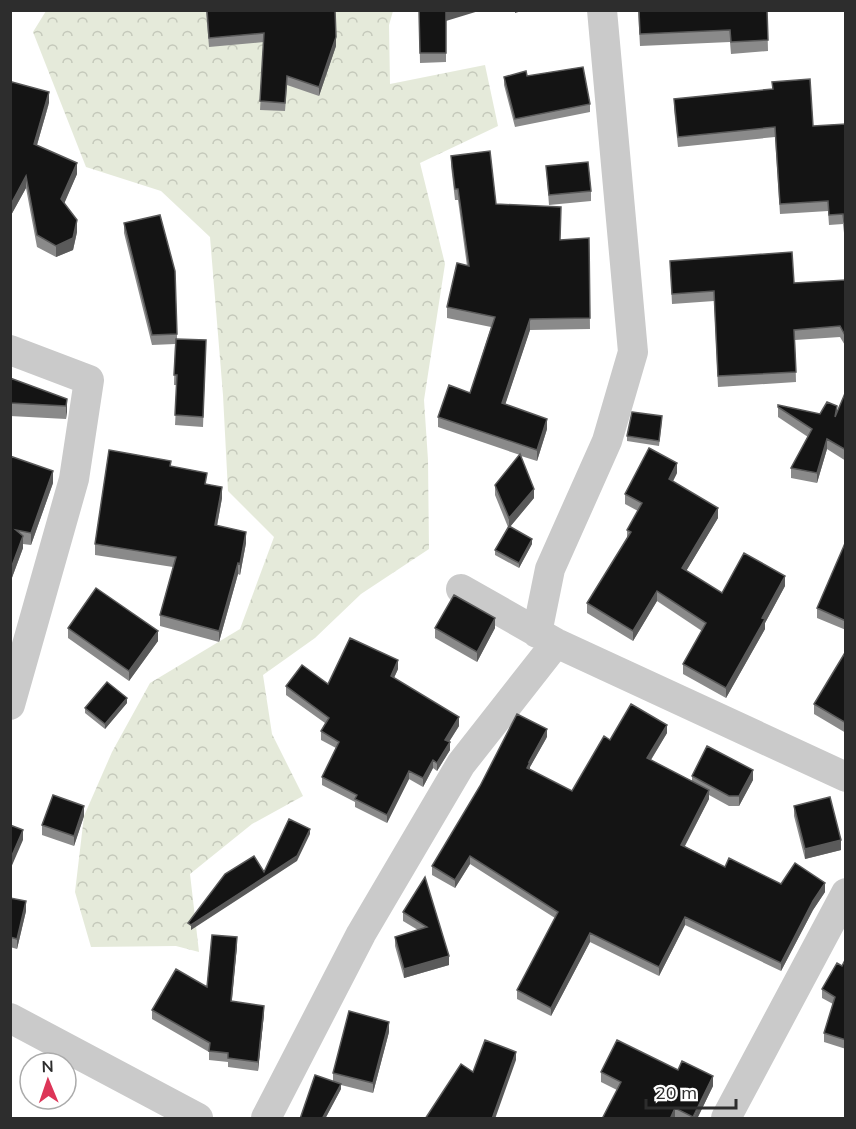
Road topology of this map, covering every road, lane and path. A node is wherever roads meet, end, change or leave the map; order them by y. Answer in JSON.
{"nodes":[{"id":1,"x":602,"y":10,"type":"edge"},
{"id":2,"x":10,"y":350,"type":"edge"},
{"id":3,"x":461,"y":589,"type":"dead end"},
{"id":4,"x":547,"y":638,"type":"junction"},
{"id":5,"x":10,"y":705,"type":"edge"},
{"id":6,"x":846,"y":777,"type":"edge"},
{"id":7,"x":846,"y":893,"type":"edge"},
{"id":8,"x":10,"y":1018,"type":"edge"},
{"id":9,"x":198,"y":1119,"type":"edge"},
{"id":10,"x":266,"y":1119,"type":"edge"},
{"id":11,"x":726,"y":1119,"type":"edge"}],
"edges":[{"from":1,"to":4,"type":"street"},
{"from":2,"to":5,"type":"street"},
{"from":3,"to":4,"type":"street"},
{"from":4,"to":6,"type":"street"},
{"from":4,"to":10,"type":"street"},
{"from":7,"to":11,"type":"street"},
{"from":8,"to":9,"type":"street"}]}
